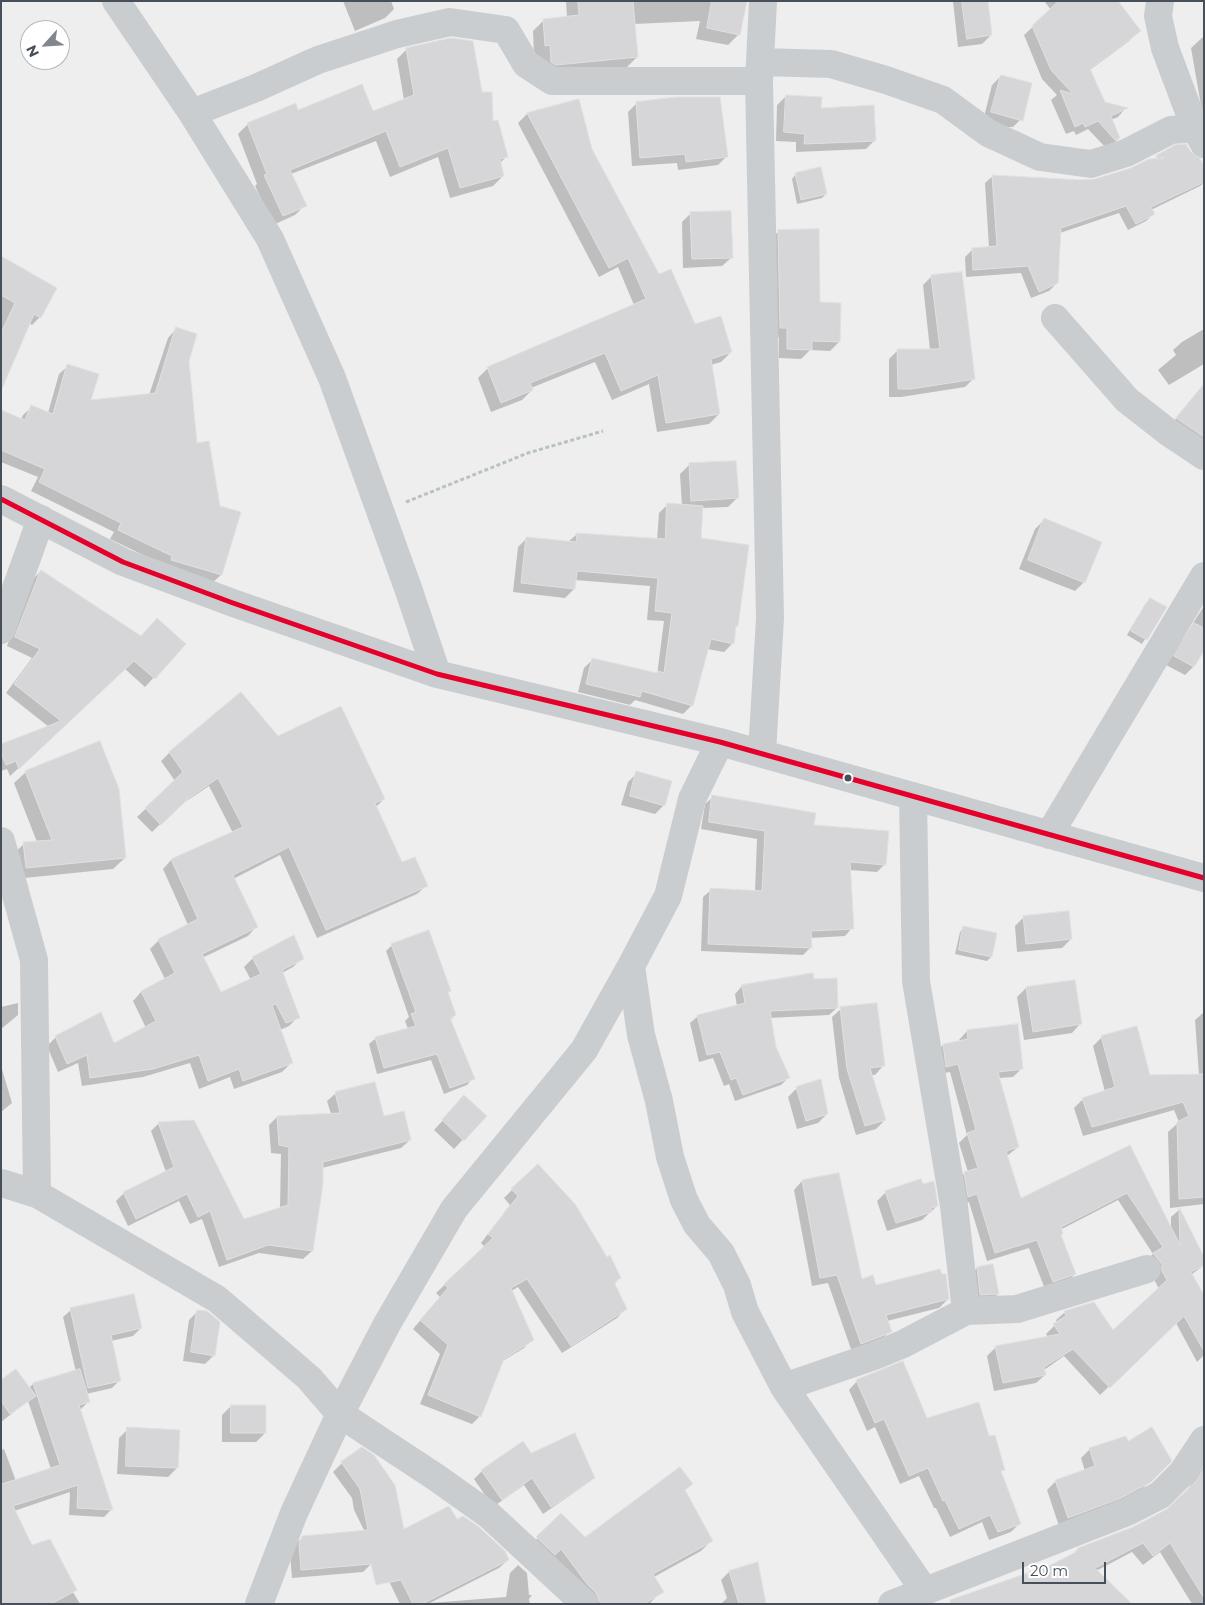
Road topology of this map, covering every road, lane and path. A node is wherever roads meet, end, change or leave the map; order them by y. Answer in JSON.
{"nodes":[{"id":1,"x":116,"y":1,"type":"edge"},
{"id":2,"x":763,"y":1,"type":"edge"},
{"id":3,"x":1160,"y":1,"type":"edge"},
{"id":4,"x":759,"y":72,"type":"junction"},
{"id":5,"x":192,"y":113,"type":"junction"},
{"id":6,"x":1199,"y":136,"type":"edge"},
{"id":7,"x":1055,"y":318,"type":"dead end"},
{"id":8,"x":603,"y":431,"type":"dead end"},
{"id":9,"x":1204,"y":456,"type":"edge"},
{"id":10,"x":1,"y":499,"type":"edge"},
{"id":11,"x":380,"y":512,"type":"junction"},
{"id":12,"x":41,"y":520,"type":"junction"},
{"id":13,"x":1204,"y":576,"type":"edge"},
{"id":14,"x":1,"y":630,"type":"edge"},
{"id":15,"x":437,"y":674,"type":"junction"},
{"id":16,"x":720,"y":742,"type":"junction"},
{"id":17,"x":762,"y":754,"type":"junction"},
{"id":18,"x":912,"y":796,"type":"junction"},
{"id":19,"x":1049,"y":835,"type":"junction"},
{"id":20,"x":1,"y":841,"type":"edge"},
{"id":21,"x":1204,"y":878,"type":"edge"},
{"id":22,"x":631,"y":966,"type":"junction"},
{"id":23,"x":1,"y":1183,"type":"edge"},
{"id":24,"x":37,"y":1194,"type":"junction"},
{"id":25,"x":1147,"y":1269,"type":"dead end"},
{"id":26,"x":966,"y":1311,"type":"junction"},
{"id":27,"x":784,"y":1387,"type":"junction"},
{"id":28,"x":340,"y":1414,"type":"junction"},
{"id":29,"x":1204,"y":1440,"type":"edge"},
{"id":30,"x":924,"y":1590,"type":"junction"},
{"id":31,"x":259,"y":1604,"type":"edge"},
{"id":32,"x":584,"y":1604,"type":"edge"},
{"id":33,"x":892,"y":1604,"type":"edge"}],
"edges":[{"from":1,"to":5,"type":"street"},
{"from":2,"to":4,"type":"street"},
{"from":3,"to":6,"type":"street"},
{"from":4,"to":5,"type":"street"},
{"from":4,"to":6,"type":"street"},
{"from":4,"to":17,"type":"street"},
{"from":5,"to":11,"type":"street"},
{"from":7,"to":9,"type":"street"},
{"from":8,"to":11,"type":"path"},
{"from":10,"to":12,"type":"street"},
{"from":11,"to":15,"type":"street"},
{"from":12,"to":14,"type":"street"},
{"from":12,"to":15,"type":"street"},
{"from":13,"to":19,"type":"street"},
{"from":15,"to":16,"type":"street"},
{"from":16,"to":17,"type":"street"},
{"from":16,"to":22,"type":"street"},
{"from":17,"to":18,"type":"street"},
{"from":18,"to":19,"type":"street"},
{"from":18,"to":26,"type":"street"},
{"from":19,"to":21,"type":"street"},
{"from":20,"to":24,"type":"street"},
{"from":22,"to":27,"type":"street"},
{"from":22,"to":28,"type":"street"},
{"from":23,"to":24,"type":"street"},
{"from":24,"to":28,"type":"street"},
{"from":25,"to":26,"type":"street"},
{"from":26,"to":27,"type":"street"},
{"from":27,"to":30,"type":"street"},
{"from":28,"to":31,"type":"street"},
{"from":28,"to":32,"type":"street"},
{"from":29,"to":30,"type":"street"},
{"from":30,"to":33,"type":"street"}]}
